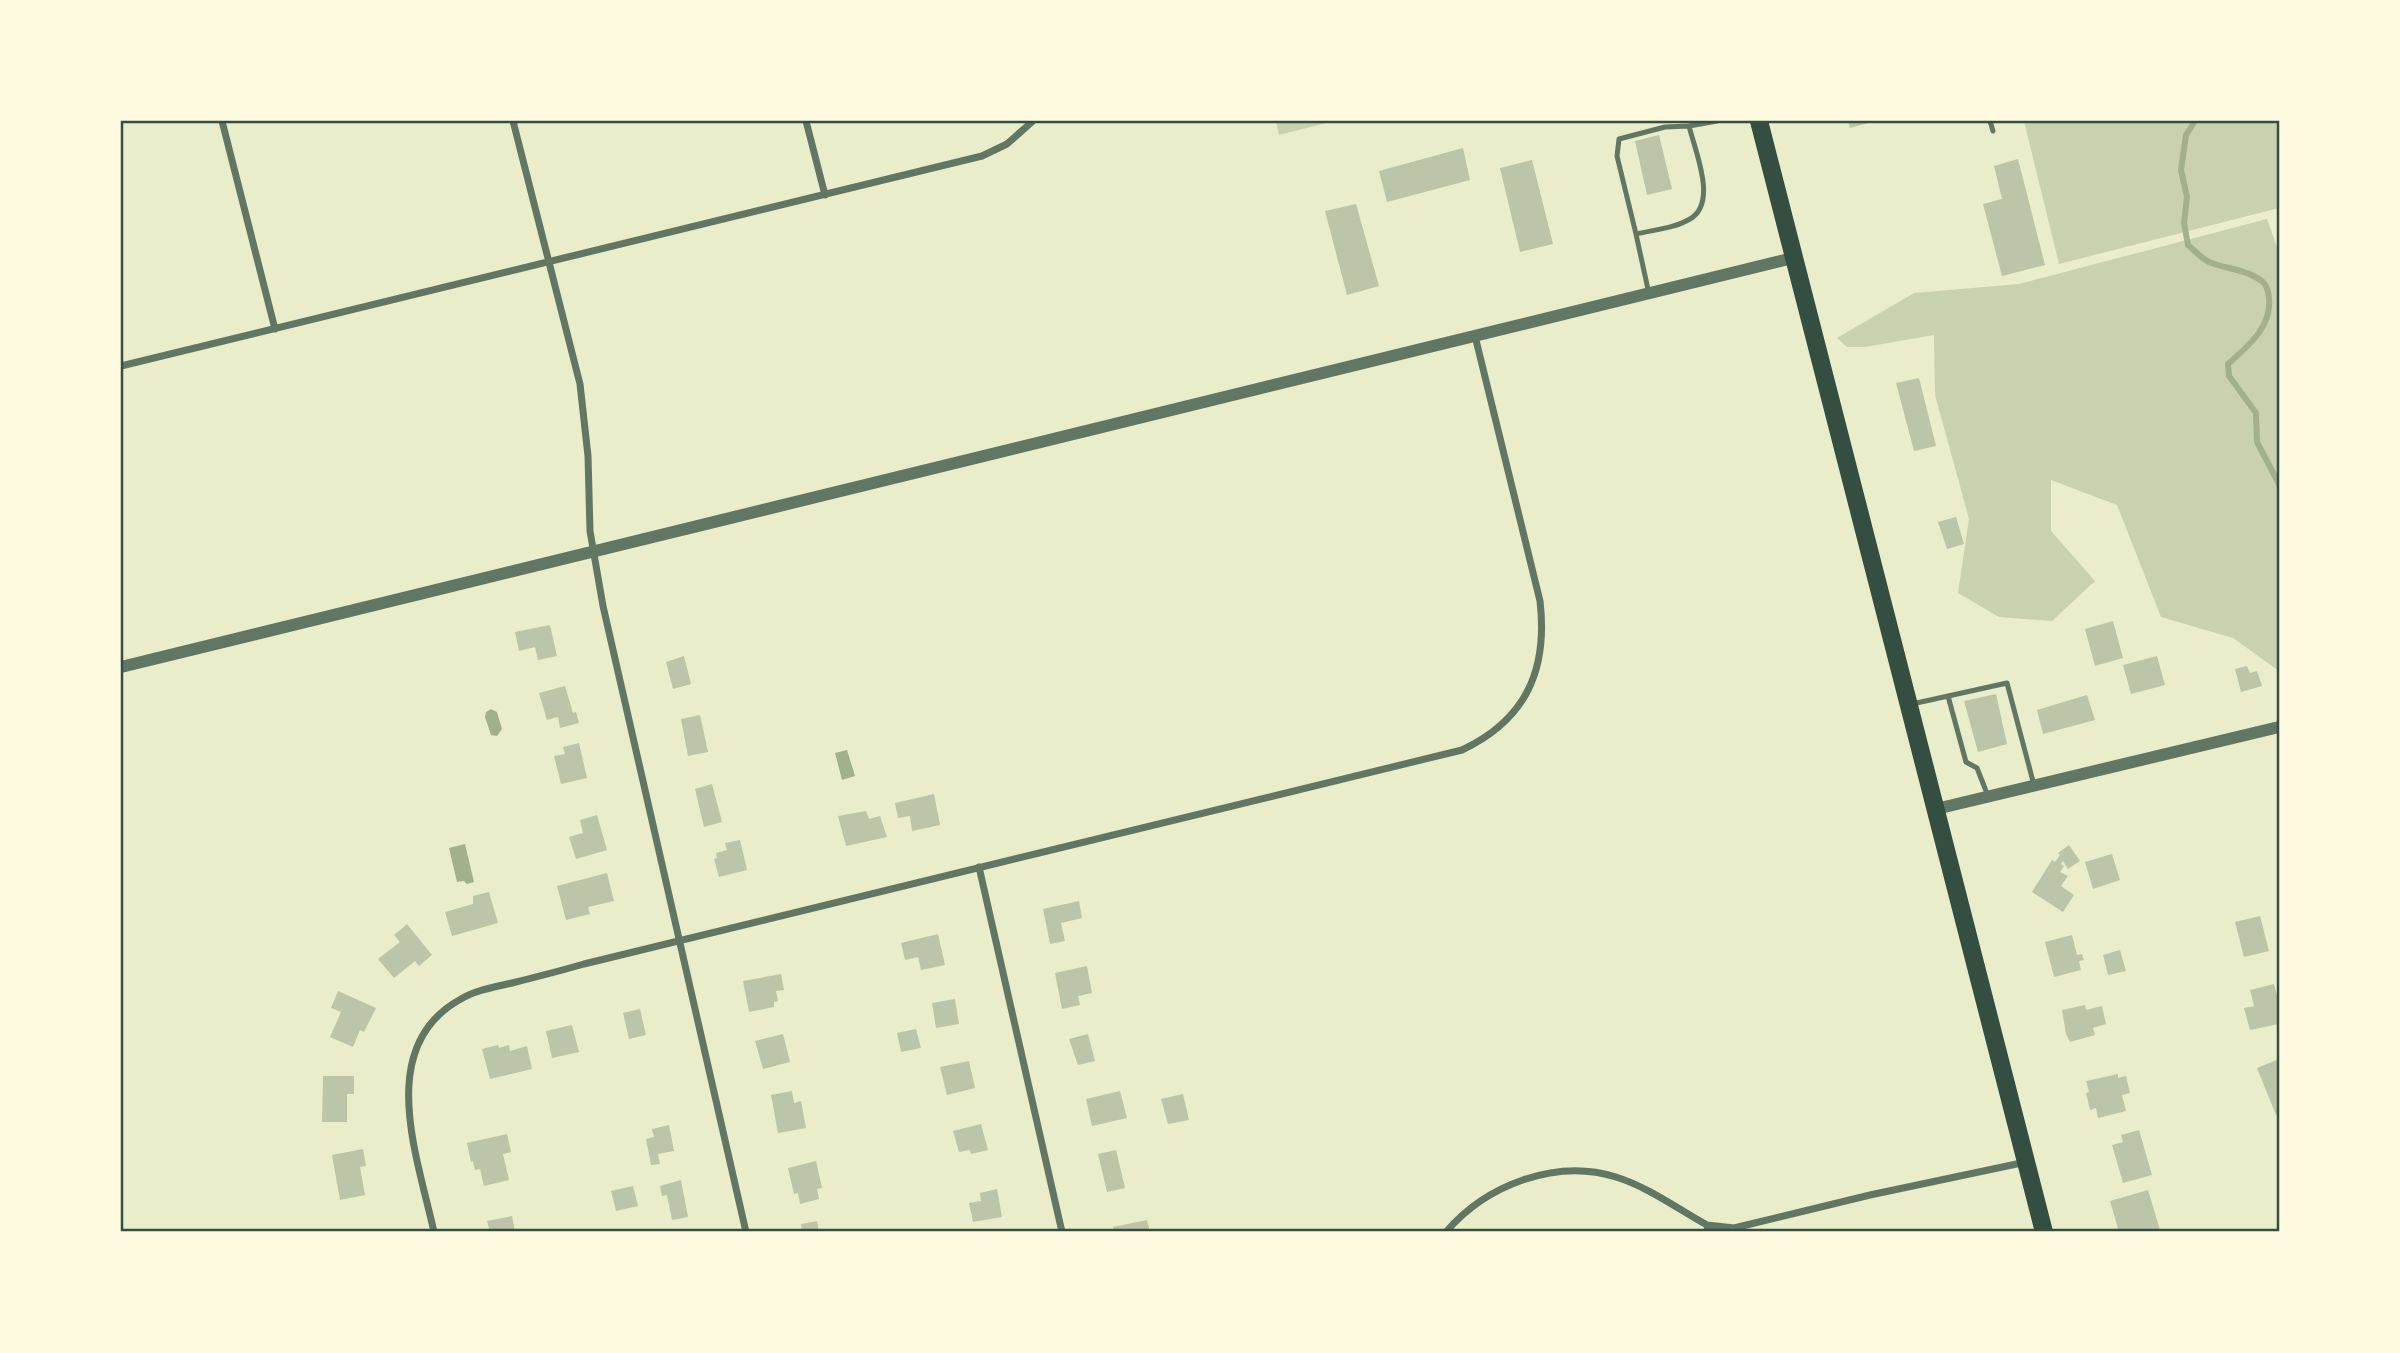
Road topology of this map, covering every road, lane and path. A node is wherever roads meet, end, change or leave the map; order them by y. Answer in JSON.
{"nodes":[{"id":1,"x":222,"y":121,"type":"edge"},
{"id":2,"x":513,"y":121,"type":"edge"},
{"id":3,"x":806,"y":121,"type":"edge"},
{"id":4,"x":1032,"y":121,"type":"edge"},
{"id":5,"x":1717,"y":121,"type":"edge"},
{"id":6,"x":1759,"y":121,"type":"edge"},
{"id":7,"x":1990,"y":121,"type":"edge"},
{"id":8,"x":1689,"y":126,"type":"junction"},
{"id":9,"x":1993,"y":131,"type":"dead end"},
{"id":10,"x":825,"y":195,"type":"junction"},
{"id":11,"x":1636,"y":234,"type":"junction"},
{"id":12,"x":1793,"y":258,"type":"junction"},
{"id":13,"x":550,"y":262,"type":"junction"},
{"id":14,"x":1649,"y":294,"type":"junction"},
{"id":15,"x":275,"y":329,"type":"junction"},
{"id":16,"x":1475,"y":336,"type":"junction"},
{"id":17,"x":121,"y":366,"type":"edge"},
{"id":18,"x":593,"y":552,"type":"junction"},
{"id":19,"x":121,"y":667,"type":"edge"},
{"id":20,"x":1948,"y":696,"type":"junction"},
{"id":21,"x":1908,"y":704,"type":"junction"},
{"id":22,"x":2279,"y":727,"type":"edge"},
{"id":23,"x":2034,"y":785,"type":"junction"},
{"id":24,"x":1988,"y":796,"type":"junction"},
{"id":25,"x":1936,"y":809,"type":"junction"},
{"id":26,"x":979,"y":867,"type":"junction"},
{"id":27,"x":680,"y":942,"type":"junction"},
{"id":28,"x":2027,"y":1162,"type":"junction"},
{"id":29,"x":1708,"y":1229,"type":"edge"},
{"id":30,"x":434,"y":1232,"type":"edge"},
{"id":31,"x":746,"y":1232,"type":"edge"},
{"id":32,"x":1062,"y":1232,"type":"edge"},
{"id":33,"x":1446,"y":1232,"type":"edge"},
{"id":34,"x":2044,"y":1232,"type":"edge"}],
"edges":[{"from":1,"to":15,"type":"street"},
{"from":2,"to":13,"type":"street"},
{"from":3,"to":10,"type":"street"},
{"from":4,"to":10,"type":"street"},
{"from":5,"to":8,"type":"lane"},
{"from":6,"to":12,"type":"main road"},
{"from":7,"to":9,"type":"lane"},
{"from":8,"to":11,"type":"lane"},
{"from":8,"to":11,"type":"lane"},
{"from":10,"to":13,"type":"street"},
{"from":11,"to":14,"type":"lane"},
{"from":12,"to":14,"type":"street"},
{"from":12,"to":21,"type":"main road"},
{"from":13,"to":15,"type":"street"},
{"from":13,"to":18,"type":"street"},
{"from":14,"to":16,"type":"street"},
{"from":15,"to":17,"type":"street"},
{"from":16,"to":18,"type":"street"},
{"from":16,"to":26,"type":"street"},
{"from":18,"to":19,"type":"street"},
{"from":18,"to":27,"type":"street"},
{"from":20,"to":21,"type":"lane"},
{"from":20,"to":23,"type":"lane"},
{"from":20,"to":24,"type":"lane"},
{"from":21,"to":25,"type":"main road"},
{"from":22,"to":23,"type":"street"},
{"from":23,"to":24,"type":"street"},
{"from":24,"to":25,"type":"street"},
{"from":25,"to":28,"type":"main road"},
{"from":26,"to":27,"type":"street"},
{"from":26,"to":32,"type":"street"},
{"from":27,"to":30,"type":"street"},
{"from":27,"to":31,"type":"street"},
{"from":28,"to":29,"type":"street"},
{"from":28,"to":34,"type":"main road"},
{"from":29,"to":33,"type":"street"}]}
